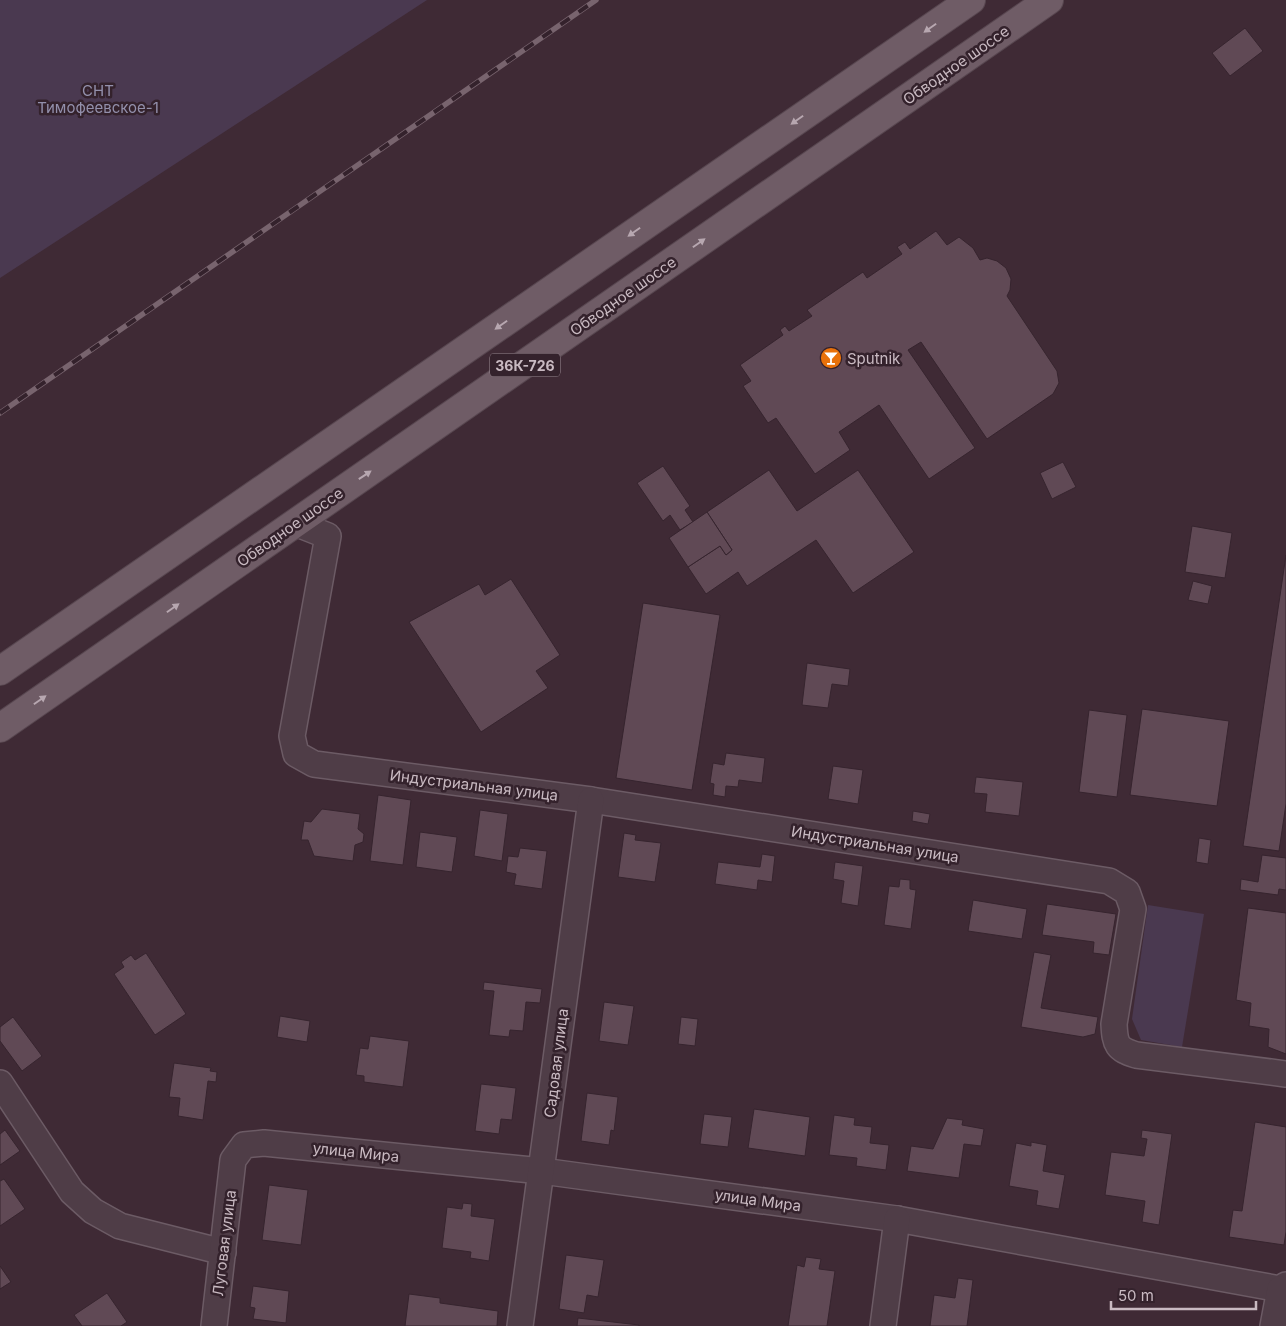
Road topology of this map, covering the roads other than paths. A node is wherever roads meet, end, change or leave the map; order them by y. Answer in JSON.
{"nodes":[{"id":1,"x":970,"y":0,"type":"edge"},
{"id":2,"x":1049,"y":0,"type":"edge"},
{"id":3,"x":295,"y":524,"type":"junction"},
{"id":4,"x":0,"y":671,"type":"edge"},
{"id":5,"x":0,"y":728,"type":"edge"},
{"id":6,"x":591,"y":800,"type":"junction"},
{"id":7,"x":1286,"y":1074,"type":"edge"},
{"id":8,"x":0,"y":1084,"type":"edge"},
{"id":9,"x":233,"y":1160,"type":"joint"},
{"id":10,"x":542,"y":1171,"type":"junction"},
{"id":11,"x":897,"y":1219,"type":"junction"},
{"id":12,"x":223,"y":1252,"type":"junction"},
{"id":13,"x":1283,"y":1287,"type":"edge"},
{"id":14,"x":214,"y":1326,"type":"edge"},
{"id":15,"x":520,"y":1326,"type":"edge"},
{"id":16,"x":883,"y":1326,"type":"edge"},
{"id":17,"x":1273,"y":1326,"type":"edge"}],
"edges":[{"from":1,"to":4,"type":"main road","number":"36К-726","one_way":true},
{"from":3,"to":2,"type":"main road","name":"Обводное шоссе","number":"36К-726","one_way":true},
{"from":5,"to":3,"type":"main road","name":"Обводное шоссе","number":"36К-726","one_way":true},
{"from":3,"to":6,"type":"street","name":"Индустриальная улица"},
{"from":6,"to":7,"type":"street","name":"Индустриальная улица"},
{"from":6,"to":10,"type":"street","name":"Садовая улица"},
{"from":8,"to":12,"type":"street"},
{"from":9,"to":10,"type":"street","name":"улица Мира"},
{"from":9,"to":12,"type":"street","name":"Луговая улица"},
{"from":10,"to":11,"type":"street","name":"улица Мира"},
{"from":10,"to":15,"type":"street","name":"Садовая улица"},
{"from":11,"to":13,"type":"street","name":"улица Мира"},
{"from":11,"to":16,"type":"street"},
{"from":12,"to":14,"type":"street","name":"Луговая улица"},
{"from":13,"to":17,"type":"street"}]}
